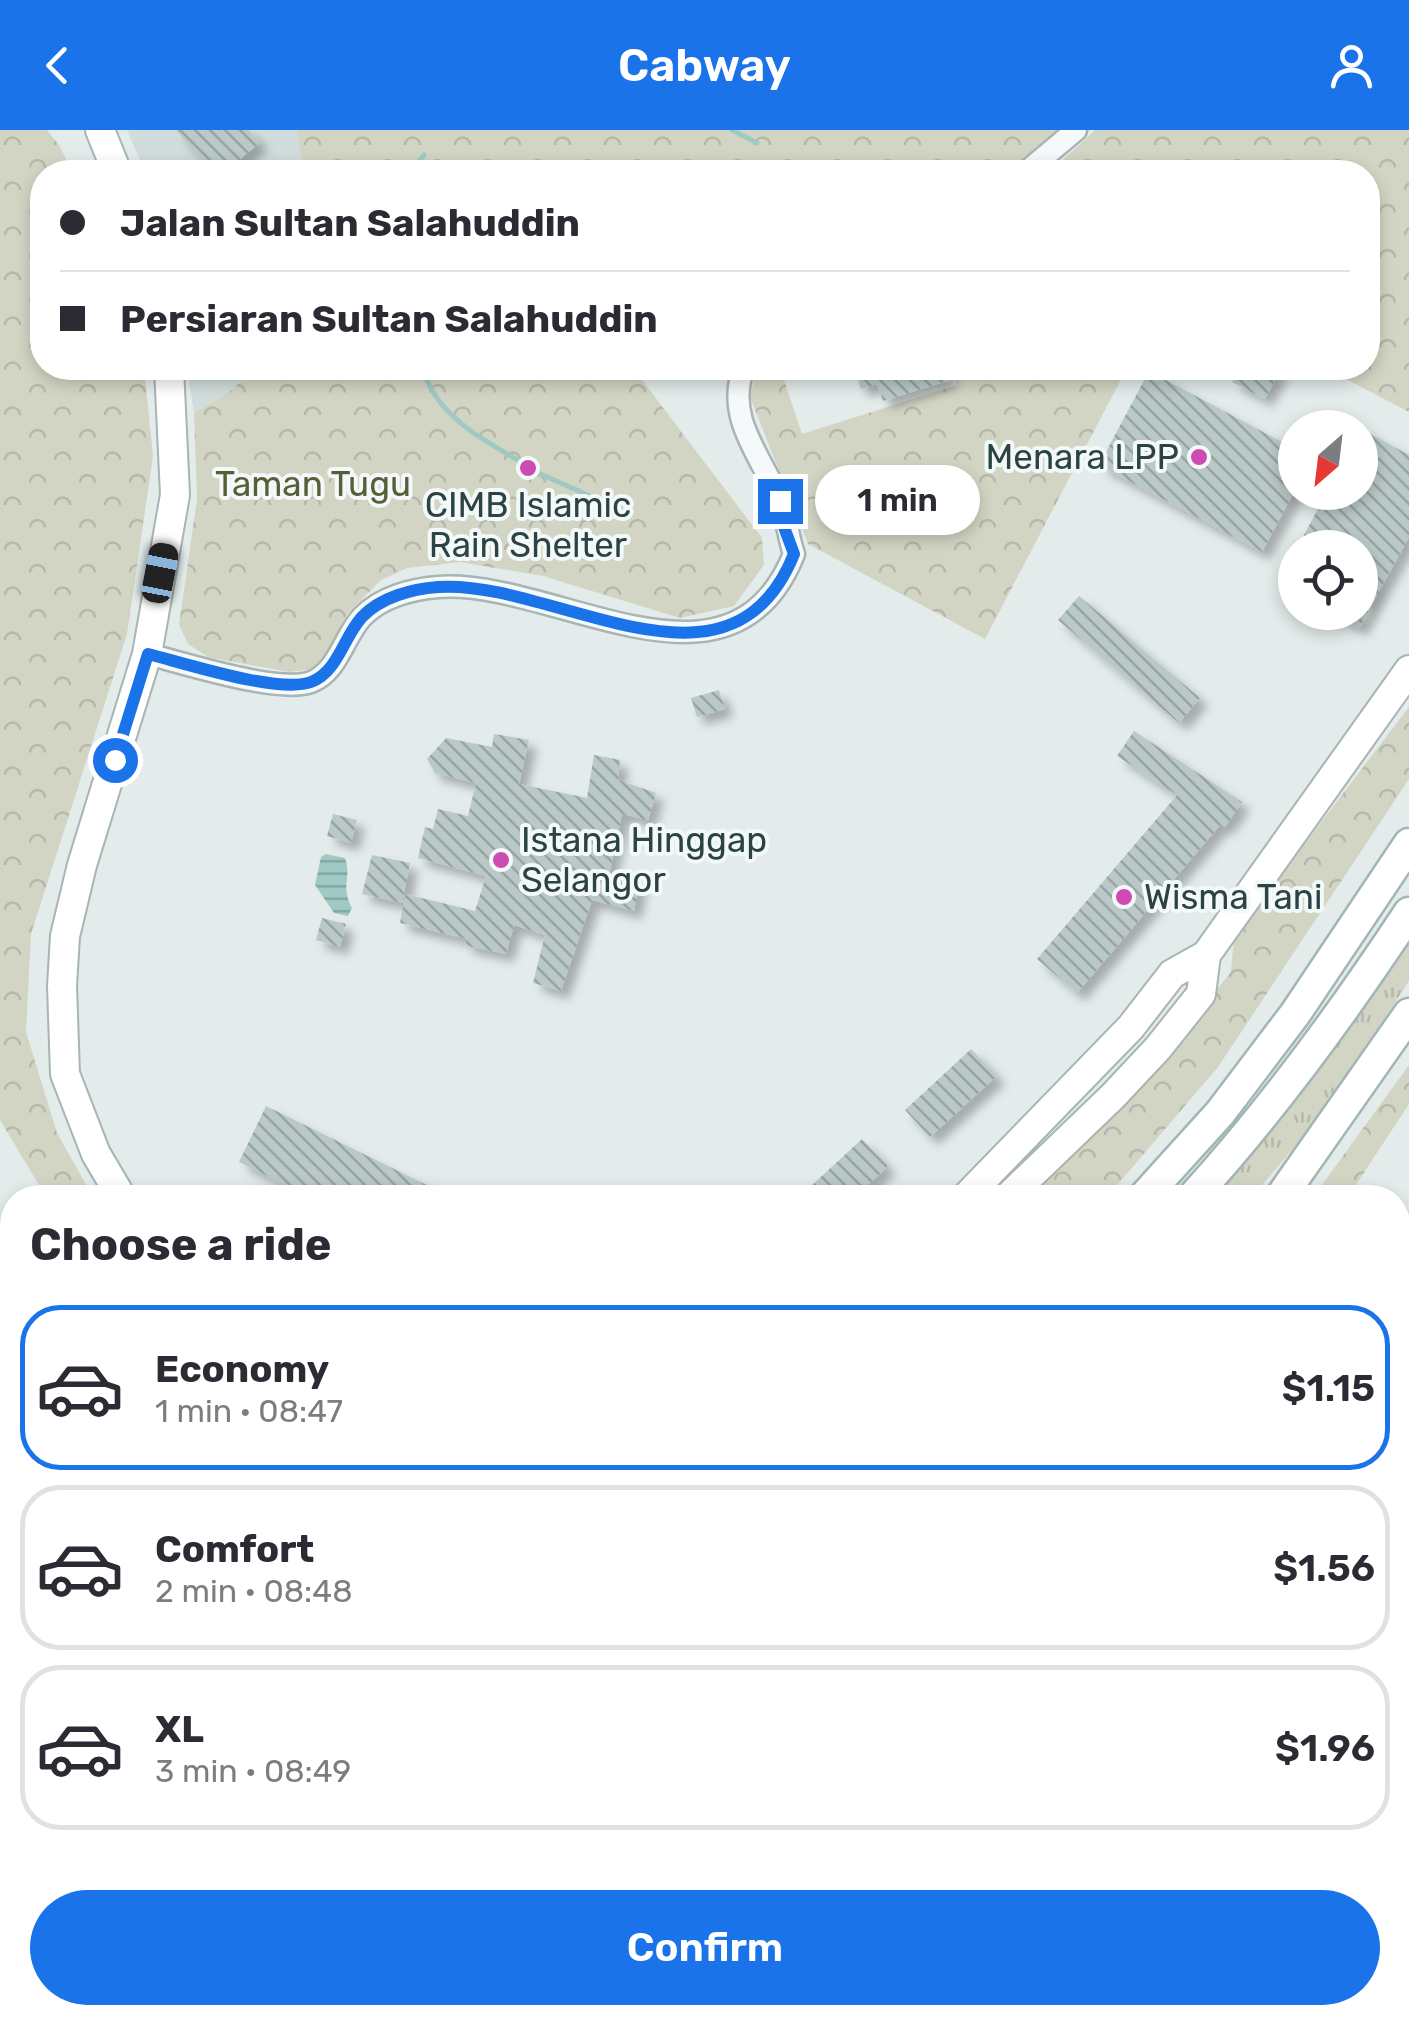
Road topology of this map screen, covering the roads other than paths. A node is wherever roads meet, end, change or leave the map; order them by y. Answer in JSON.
{"nodes":[{"id":1,"x":1076,"y":130,"type":"edge"},
{"id":2,"x":99,"y":132,"type":"edge"},
{"id":3,"x":112,"y":160,"type":"edge"},
{"id":4,"x":1040,"y":160,"type":"edge"},
{"id":5,"x":170,"y":380,"type":"edge"},
{"id":6,"x":741,"y":380,"type":"edge"},
{"id":7,"x":148,"y":654,"type":"junction"},
{"id":8,"x":1409,"y":670,"type":"edge"},
{"id":9,"x":1409,"y":844,"type":"edge"},
{"id":10,"x":1409,"y":913,"type":"edge"},
{"id":11,"x":1206,"y":955,"type":"junction"},
{"id":12,"x":1409,"y":1014,"type":"edge"},
{"id":13,"x":114,"y":1185,"type":"edge"},
{"id":14,"x":978,"y":1185,"type":"edge"},
{"id":15,"x":1021,"y":1185,"type":"edge"},
{"id":16,"x":1155,"y":1185,"type":"edge"},
{"id":17,"x":1204,"y":1185,"type":"edge"},
{"id":18,"x":1289,"y":1185,"type":"edge"}],
"edges":[{"from":1,"to":4,"type":"street"},
{"from":2,"to":3,"type":"street"},
{"from":5,"to":7,"type":"street"},
{"from":6,"to":7,"type":"street"},
{"from":7,"to":13,"type":"street"},
{"from":8,"to":11,"type":"street"},
{"from":9,"to":16,"type":"main road"},
{"from":10,"to":17,"type":"main road"},
{"from":11,"to":14,"type":"street"},
{"from":11,"to":15,"type":"street"},
{"from":12,"to":18,"type":"main road"}]}
